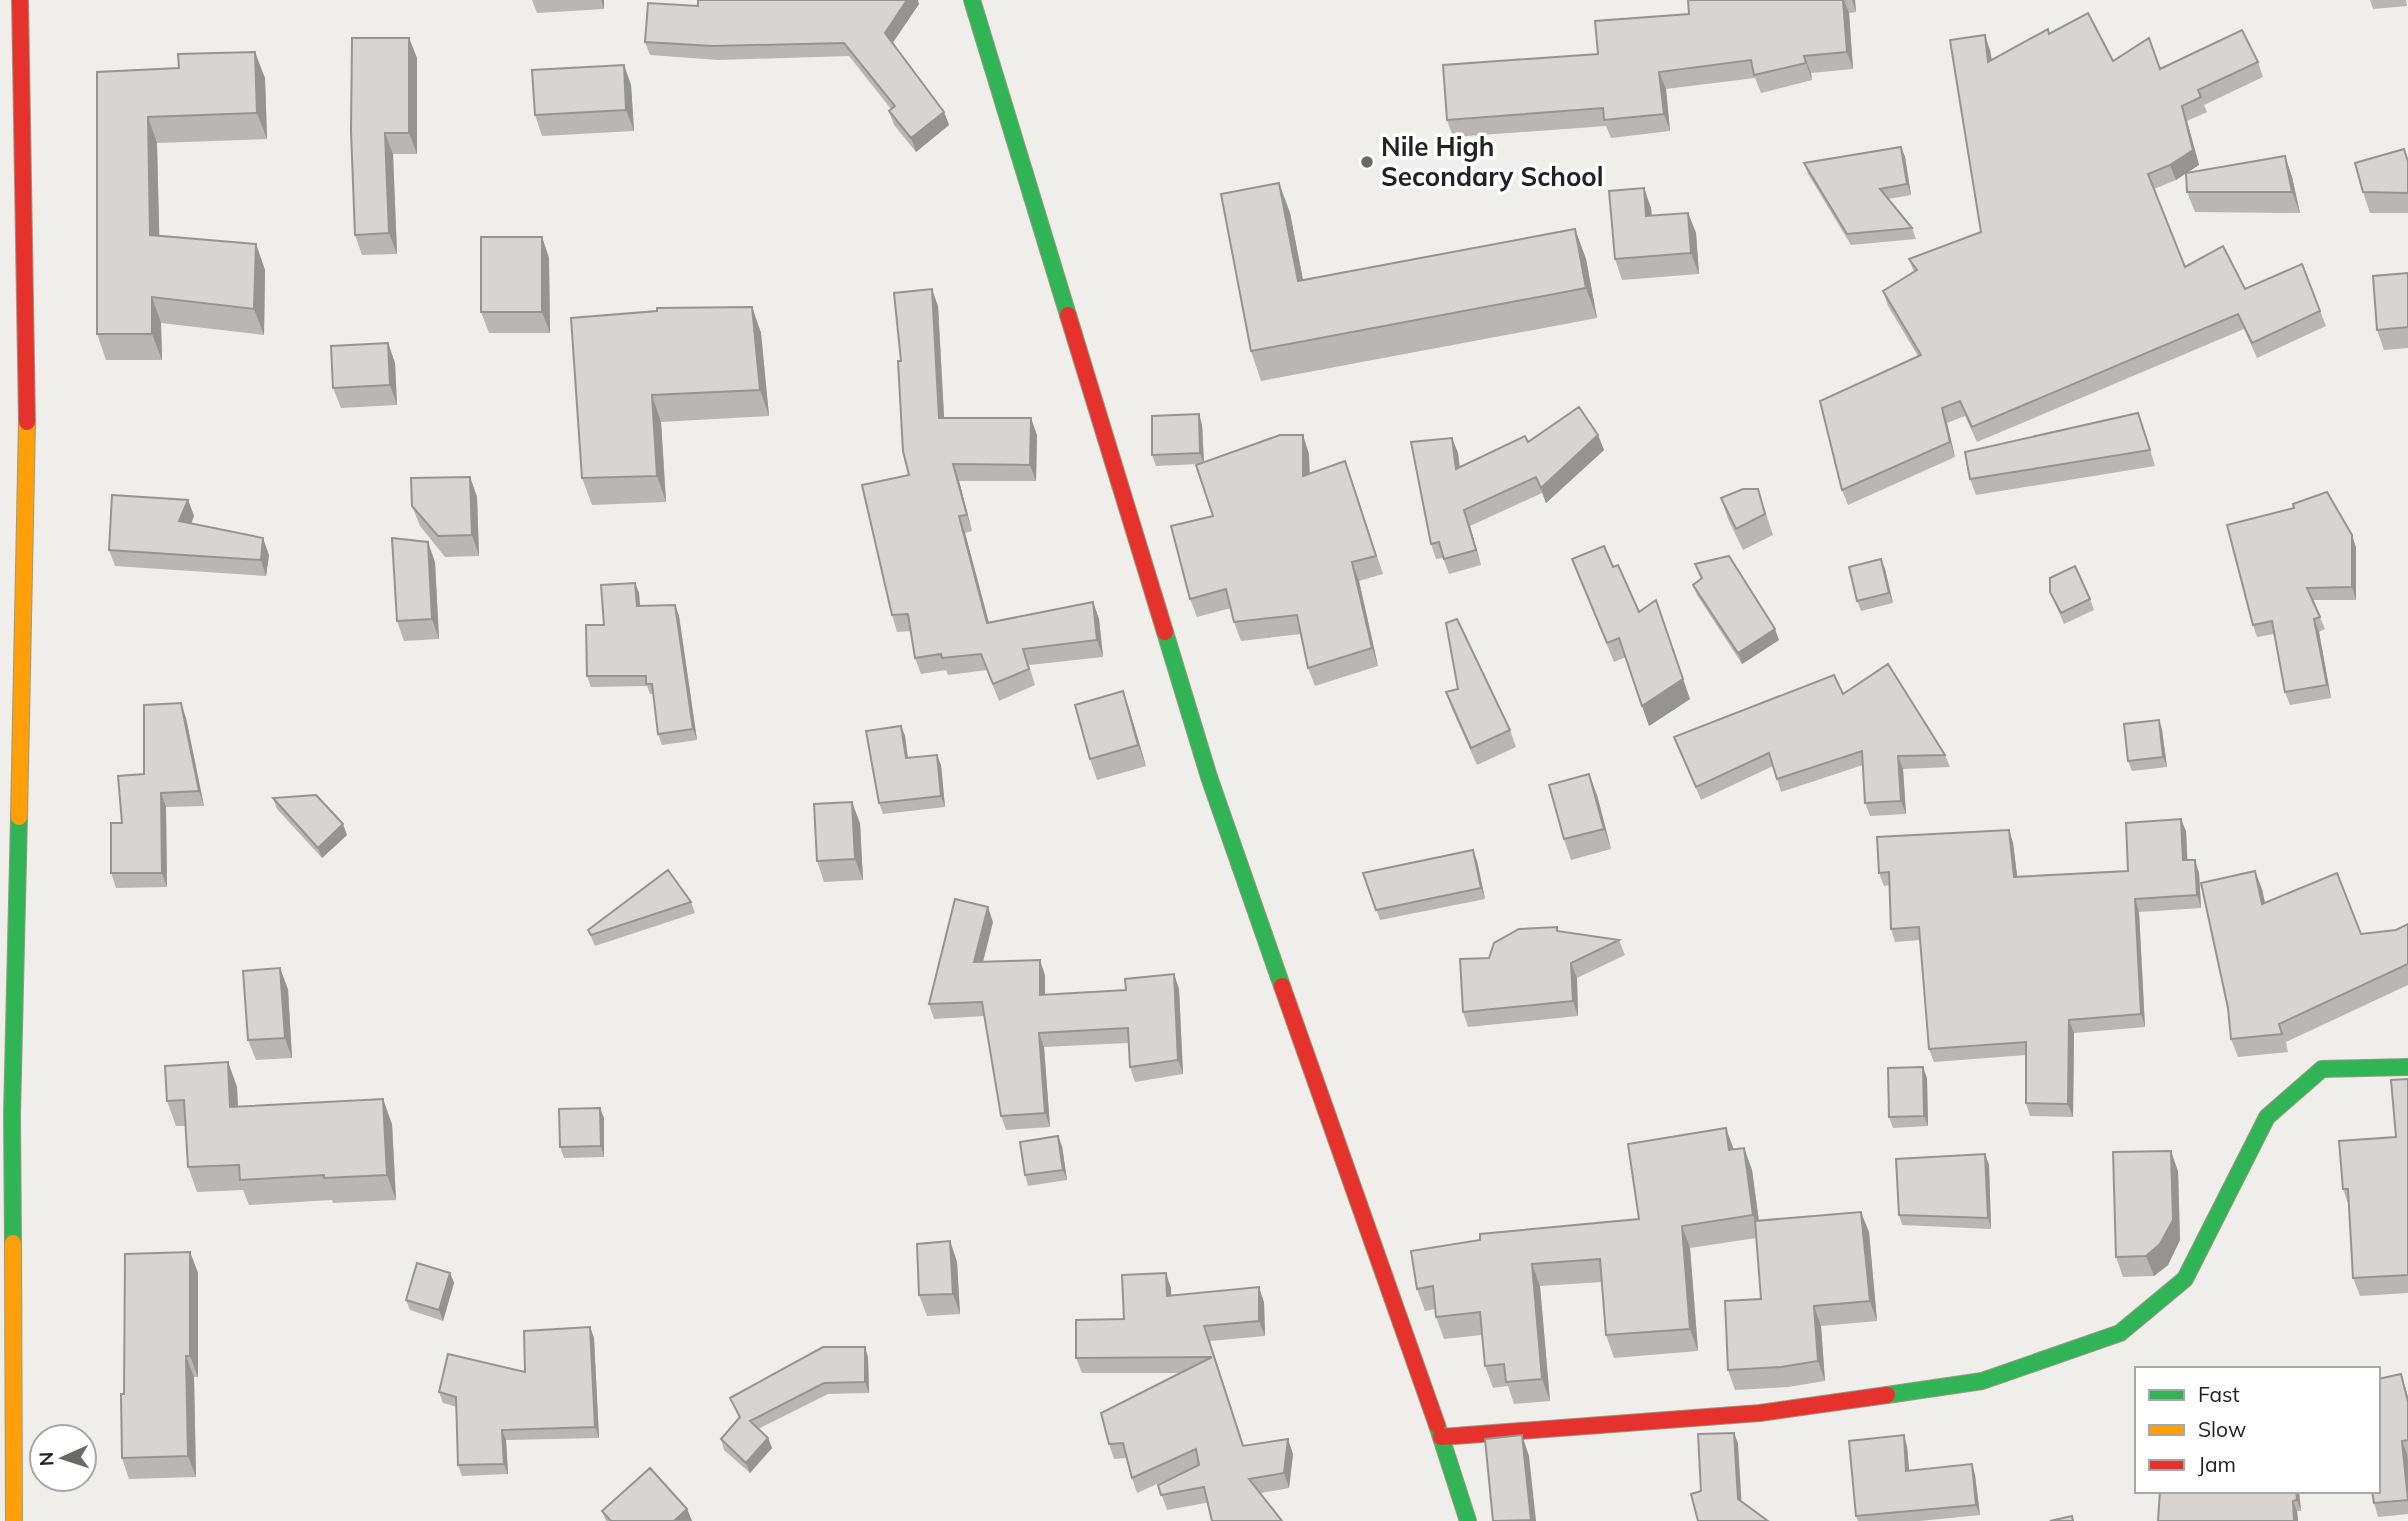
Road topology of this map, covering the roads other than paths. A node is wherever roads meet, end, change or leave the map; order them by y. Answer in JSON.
{"nodes":[{"id":1,"x":20,"y":0,"type":"edge"},
{"id":2,"x":972,"y":0,"type":"edge"},
{"id":3,"x":2408,"y":1068,"type":"edge"},
{"id":4,"x":1441,"y":1437,"type":"junction"},
{"id":5,"x":14,"y":1521,"type":"edge"},
{"id":6,"x":1468,"y":1521,"type":"edge"}],
"edges":[{"from":1,"to":5,"type":"street"},
{"from":2,"to":4,"type":"street"},
{"from":3,"to":4,"type":"street"},
{"from":4,"to":6,"type":"street"}]}
